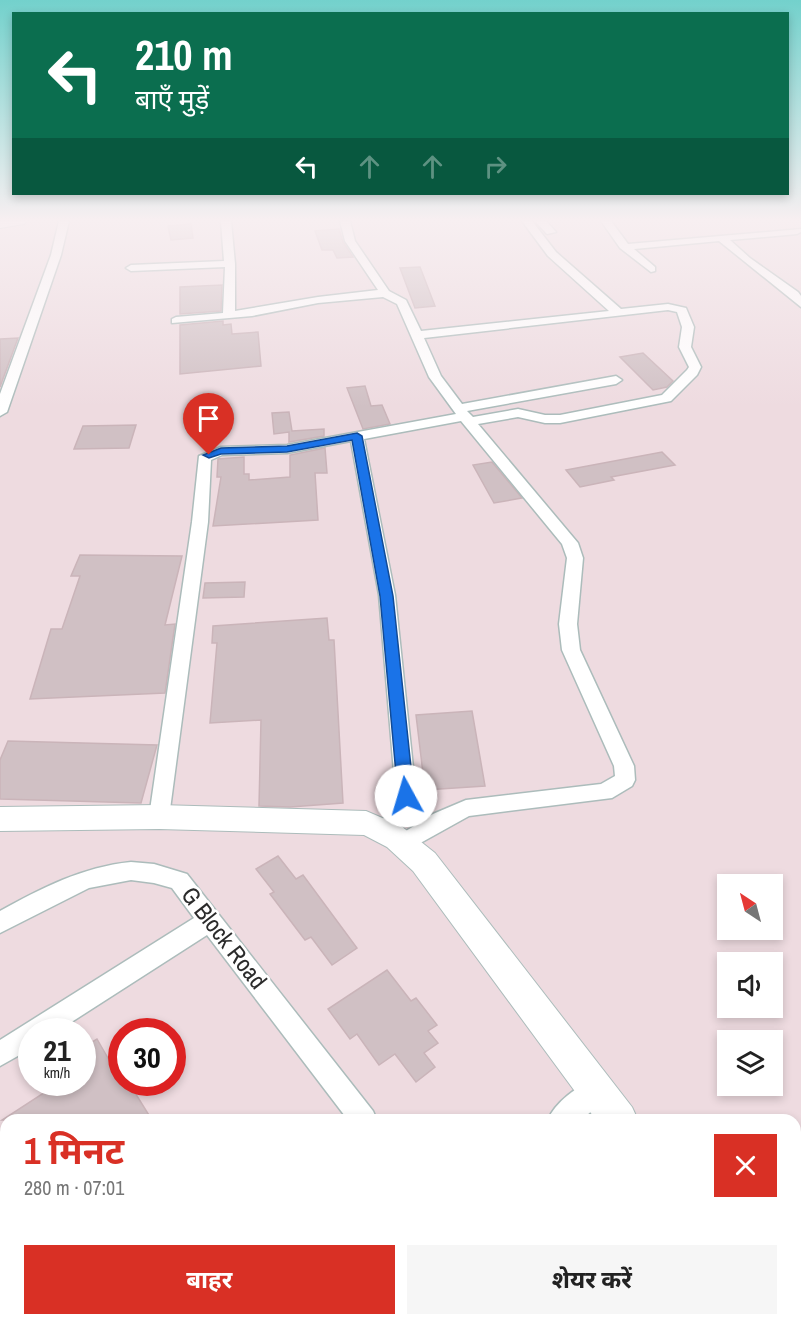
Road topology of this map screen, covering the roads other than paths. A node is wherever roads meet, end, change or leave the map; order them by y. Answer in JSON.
{"nodes":[{"id":1,"x":46,"y":283,"type":"edge"},
{"id":2,"x":230,"y":283,"type":"edge"},
{"id":3,"x":378,"y":283,"type":"edge"},
{"id":4,"x":584,"y":283,"type":"edge"},
{"id":5,"x":778,"y":283,"type":"edge"},
{"id":6,"x":385,"y":293,"type":"junction"},
{"id":7,"x":801,"y":304,"type":"edge"},
{"id":8,"x":618,"y":313,"type":"junction"},
{"id":9,"x":801,"y":314,"type":"edge"},
{"id":10,"x":229,"y":315,"type":"junction"},
{"id":11,"x":176,"y":321,"type":"dead end"},
{"id":12,"x":417,"y":335,"type":"junction"},
{"id":13,"x":616,"y":380,"type":"dead end"},
{"id":14,"x":0,"y":411,"type":"edge"},
{"id":15,"x":465,"y":415,"type":"junction"},
{"id":16,"x":357,"y":436,"type":"junction"},
{"id":17,"x":159,"y":817,"type":"junction"},
{"id":18,"x":0,"y":819,"type":"edge"},
{"id":19,"x":397,"y":836,"type":"junction"},
{"id":20,"x":211,"y":920,"type":"junction"},
{"id":21,"x":0,"y":923,"type":"edge"},
{"id":22,"x":57,"y":1018,"type":"edge"},
{"id":23,"x":18,"y":1043,"type":"edge"},
{"id":24,"x":0,"y":1054,"type":"edge"},
{"id":25,"x":596,"y":1091,"type":"junction"},
{"id":26,"x":359,"y":1114,"type":"edge"},
{"id":27,"x":568,"y":1114,"type":"edge"},
{"id":28,"x":614,"y":1114,"type":"edge"}],
"edges":[{"from":1,"to":14,"type":"street"},
{"from":2,"to":10,"type":"street"},
{"from":3,"to":6,"type":"street"},
{"from":4,"to":8,"type":"street"},
{"from":5,"to":7,"type":"street"},
{"from":6,"to":10,"type":"street"},
{"from":6,"to":12,"type":"street"},
{"from":7,"to":9,"type":"street"},
{"from":8,"to":12,"type":"street"},
{"from":8,"to":15,"type":"street"},
{"from":10,"to":11,"type":"street"},
{"from":12,"to":15,"type":"street"},
{"from":13,"to":15,"type":"street"},
{"from":15,"to":16,"type":"street"},
{"from":15,"to":19,"type":"street"},
{"from":16,"to":17,"type":"street"},
{"from":16,"to":19,"type":"street"},
{"from":17,"to":18,"type":"street"},
{"from":17,"to":19,"type":"street"},
{"from":19,"to":25,"type":"street"},
{"from":20,"to":21,"type":"street","name":"G Block Road"},
{"from":20,"to":22,"type":"street"},
{"from":20,"to":26,"type":"street","name":"G Block Road"},
{"from":23,"to":24,"type":"street"},
{"from":25,"to":27,"type":"street"},
{"from":25,"to":28,"type":"street"}]}
